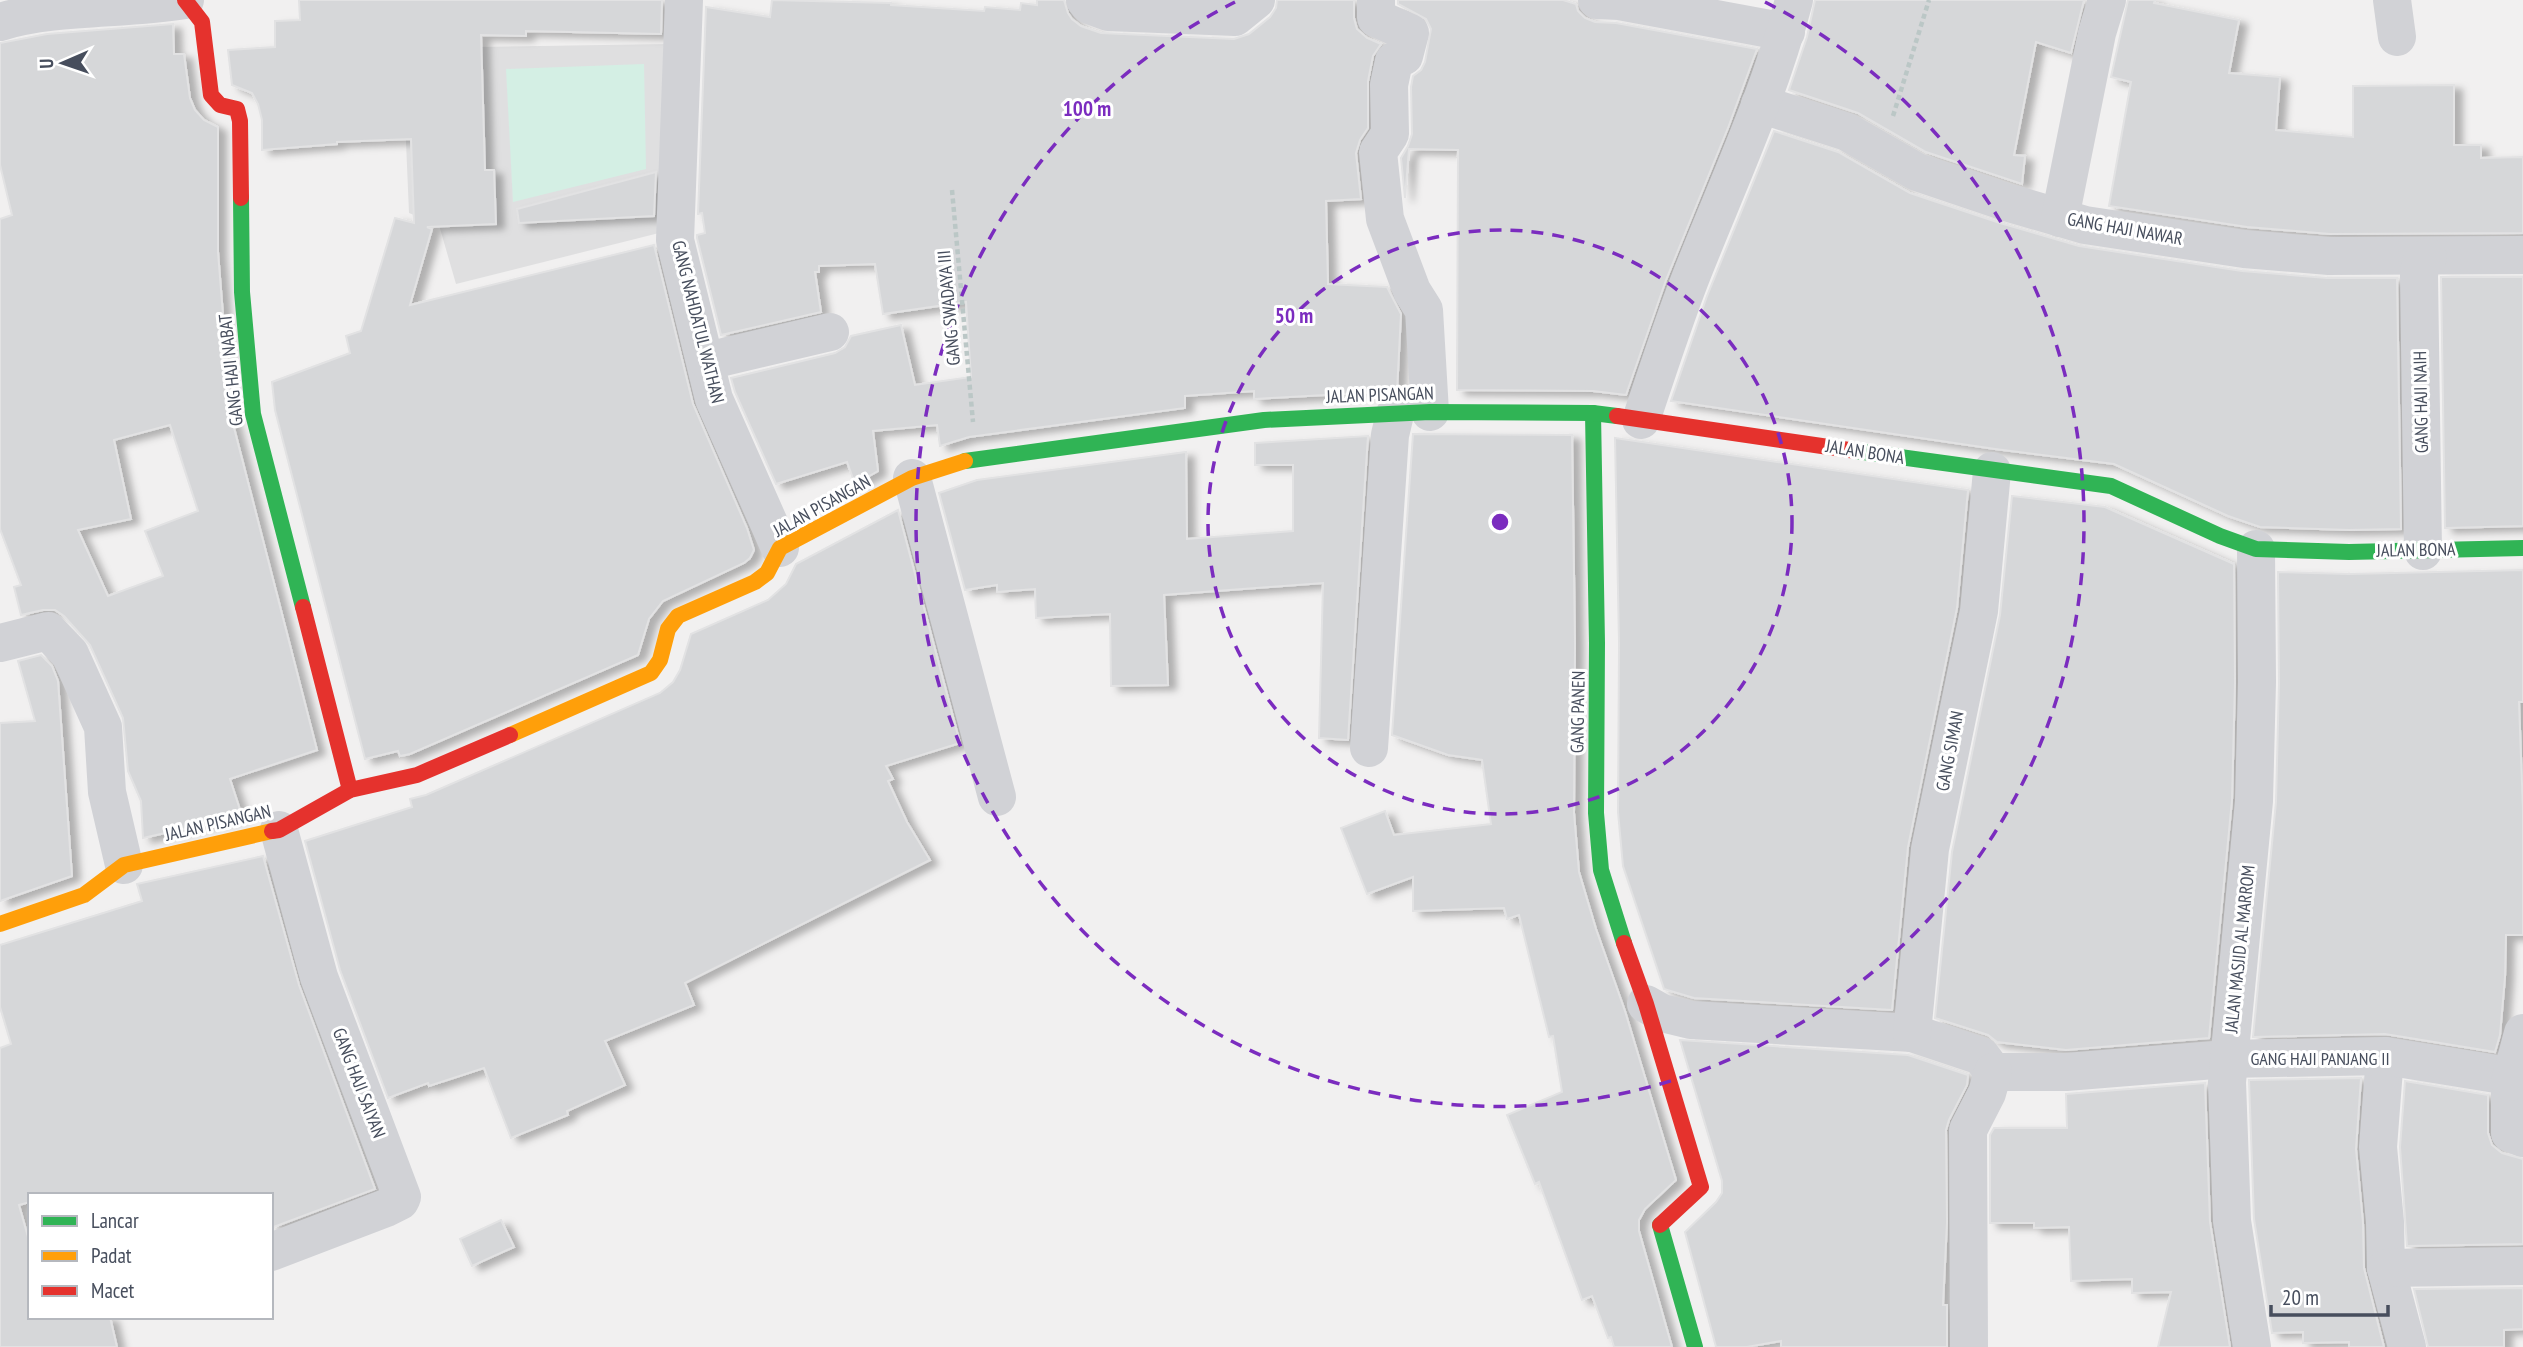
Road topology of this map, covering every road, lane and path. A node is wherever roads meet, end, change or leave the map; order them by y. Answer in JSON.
{"nodes":[{"id":1,"x":185,"y":0,"type":"edge"},
{"id":2,"x":684,"y":0,"type":"edge"},
{"id":3,"x":1256,"y":0,"type":"edge"},
{"id":4,"x":1376,"y":0,"type":"edge"},
{"id":5,"x":1597,"y":0,"type":"edge"},
{"id":6,"x":1929,"y":0,"type":"edge"},
{"id":7,"x":2107,"y":0,"type":"edge"},
{"id":8,"x":2392,"y":0,"type":"edge"},
{"id":9,"x":1087,"y":2,"type":"edge"},
{"id":10,"x":23,"y":12,"type":"edge"},
{"id":11,"x":1790,"y":16,"type":"edge"},
{"id":12,"x":2397,"y":37,"type":"dead end"},
{"id":13,"x":1760,"y":104,"type":"junction"},
{"id":14,"x":1882,"y":151,"type":"junction"},
{"id":15,"x":952,"y":190,"type":"dead end"},
{"id":16,"x":2060,"y":218,"type":"junction"},
{"id":17,"x":2523,"y":256,"type":"edge"},
{"id":18,"x":2428,"y":257,"type":"junction"},
{"id":19,"x":830,"y":332,"type":"dead end"},
{"id":20,"x":707,"y":361,"type":"junction"},
{"id":21,"x":1413,"y":413,"type":"junction"},
{"id":22,"x":1593,"y":413,"type":"junction"},
{"id":23,"x":1641,"y":420,"type":"junction"},
{"id":24,"x":973,"y":425,"type":"dead end"},
{"id":25,"x":1992,"y":471,"type":"junction"},
{"id":26,"x":912,"y":478,"type":"junction"},
{"id":27,"x":780,"y":548,"type":"junction"},
{"id":28,"x":2523,"y":548,"type":"edge"},
{"id":29,"x":2256,"y":549,"type":"junction"},
{"id":30,"x":2423,"y":551,"type":"junction"},
{"id":31,"x":0,"y":643,"type":"edge"},
{"id":32,"x":1369,"y":748,"type":"dead end"},
{"id":33,"x":350,"y":790,"type":"junction"},
{"id":34,"x":998,"y":797,"type":"dead end"},
{"id":35,"x":279,"y":830,"type":"junction"},
{"id":36,"x":124,"y":864,"type":"junction"},
{"id":37,"x":0,"y":923,"type":"edge"},
{"id":38,"x":1646,"y":1004,"type":"junction"},
{"id":39,"x":1912,"y":1032,"type":"junction"},
{"id":40,"x":2523,"y":1032,"type":"edge"},
{"id":41,"x":2385,"y":1056,"type":"junction"},
{"id":42,"x":2227,"y":1059,"type":"junction"},
{"id":43,"x":1993,"y":1072,"type":"junction"},
{"id":44,"x":2511,"y":1082,"type":"junction"},
{"id":45,"x":2523,"y":1138,"type":"edge"},
{"id":46,"x":273,"y":1251,"type":"edge"},
{"id":47,"x":2523,"y":1266,"type":"edge"},
{"id":48,"x":2386,"y":1268,"type":"junction"},
{"id":49,"x":1695,"y":1347,"type":"edge"},
{"id":50,"x":1969,"y":1347,"type":"edge"},
{"id":51,"x":2252,"y":1347,"type":"edge"},
{"id":52,"x":2407,"y":1347,"type":"edge"}],
"edges":[{"from":1,"to":10,"type":"street"},
{"from":1,"to":33,"type":"street","name":"GANG HAJI NABAT"},
{"from":2,"to":20,"type":"street","name":"GANG NAHDATUL WATHAN"},
{"from":3,"to":9,"type":"street"},
{"from":4,"to":21,"type":"street"},
{"from":5,"to":11,"type":"street"},
{"from":6,"to":14,"type":"path"},
{"from":7,"to":16,"type":"street"},
{"from":8,"to":12,"type":"street"},
{"from":11,"to":13,"type":"street"},
{"from":13,"to":14,"type":"street","name":"GANG HAJI NAWAR"},
{"from":13,"to":23,"type":"street"},
{"from":14,"to":16,"type":"street","name":"GANG HAJI NAWAR"},
{"from":15,"to":24,"type":"path","name":"GANG SWADAYA III"},
{"from":16,"to":18,"type":"street","name":"GANG HAJI NAWAR"},
{"from":17,"to":18,"type":"street","name":"GANG HAJI NAWAR"},
{"from":18,"to":30,"type":"street","name":"GANG HAJI NAIH"},
{"from":19,"to":20,"type":"street"},
{"from":20,"to":27,"type":"street","name":"GANG NAHDATUL WATHAN"},
{"from":21,"to":22,"type":"street","name":"JALAN PISANGAN"},
{"from":21,"to":26,"type":"street","name":"JALAN PISANGAN"},
{"from":21,"to":32,"type":"street"},
{"from":22,"to":23,"type":"street","name":"JALAN PISANGAN"},
{"from":22,"to":38,"type":"street","name":"GANG PANEN"},
{"from":23,"to":25,"type":"street","name":"JALAN BONA"},
{"from":25,"to":29,"type":"street","name":"JALAN BONA"},
{"from":25,"to":39,"type":"street","name":"GANG SIMAN"},
{"from":26,"to":27,"type":"street","name":"JALAN PISANGAN"},
{"from":26,"to":34,"type":"street"},
{"from":27,"to":33,"type":"street","name":"JALAN PISANGAN"},
{"from":28,"to":30,"type":"street","name":"JALAN BONA"},
{"from":29,"to":30,"type":"street","name":"JALAN BONA"},
{"from":29,"to":42,"type":"street","name":"JALAN MASJID AL MARROM"},
{"from":31,"to":36,"type":"street"},
{"from":33,"to":35,"type":"street","name":"JALAN PISANGAN"},
{"from":35,"to":36,"type":"street","name":"JALAN PISANGAN"},
{"from":35,"to":46,"type":"street","name":"GANG HAJI SAIYAN"},
{"from":36,"to":37,"type":"street","name":"JALAN PISANGAN"},
{"from":38,"to":39,"type":"street"},
{"from":38,"to":49,"type":"street","name":"GANG PANEN"},
{"from":39,"to":43,"type":"street"},
{"from":40,"to":44,"type":"street"},
{"from":41,"to":42,"type":"street","name":"GANG HAJI PANJANG II"},
{"from":41,"to":44,"type":"street","name":"GANG HAJI PANJANG II"},
{"from":41,"to":48,"type":"street"},
{"from":42,"to":43,"type":"street","name":"GANG HAJI PANJANG II"},
{"from":42,"to":51,"type":"street","name":"JALAN MASJID AL MARROM"},
{"from":43,"to":50,"type":"street"},
{"from":44,"to":45,"type":"street"},
{"from":47,"to":48,"type":"street"},
{"from":48,"to":52,"type":"street"}]}
